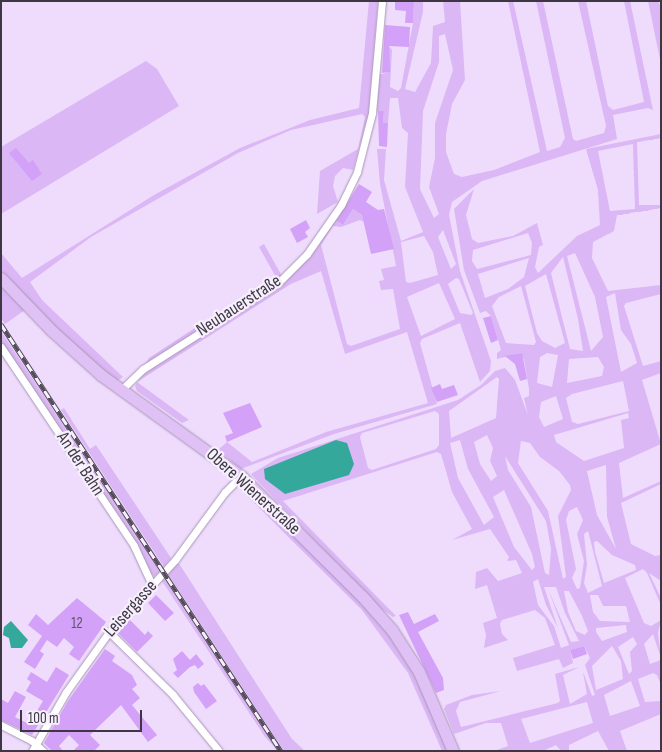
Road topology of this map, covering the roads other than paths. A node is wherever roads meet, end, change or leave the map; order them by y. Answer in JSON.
{"nodes":[{"id":1,"x":382,"y":1,"type":"edge"},
{"id":2,"x":1,"y":278,"type":"edge"},
{"id":3,"x":1,"y":347,"type":"edge"},
{"id":4,"x":121,"y":390,"type":"junction"},
{"id":5,"x":241,"y":476,"type":"junction"},
{"id":6,"x":152,"y":586,"type":"junction"},
{"id":7,"x":109,"y":632,"type":"junction"},
{"id":8,"x":1,"y":725,"type":"edge"},
{"id":9,"x":36,"y":744,"type":"junction"},
{"id":10,"x":32,"y":751,"type":"edge"},
{"id":11,"x":43,"y":751,"type":"edge"},
{"id":12,"x":219,"y":751,"type":"edge"},
{"id":13,"x":453,"y":751,"type":"edge"}],
"edges":[{"from":1,"to":4,"type":"street","name":"Neubauerstraße"},
{"from":2,"to":4,"type":"main road","name":"Obere Wienerstraße"},
{"from":3,"to":6,"type":"street","name":"An der Bahn"},
{"from":4,"to":5,"type":"main road","name":"Obere Wienerstraße"},
{"from":5,"to":6,"type":"street","name":"Leisergasse"},
{"from":5,"to":13,"type":"main road","name":"Obere Wienerstraße"},
{"from":6,"to":7,"type":"street","name":"Leisergasse"},
{"from":7,"to":9,"type":"street","name":"Leisergasse"},
{"from":7,"to":12,"type":"street"},
{"from":8,"to":9,"type":"street"},
{"from":9,"to":10,"type":"street","name":"Leisergasse"},
{"from":9,"to":11,"type":"street"}]}
